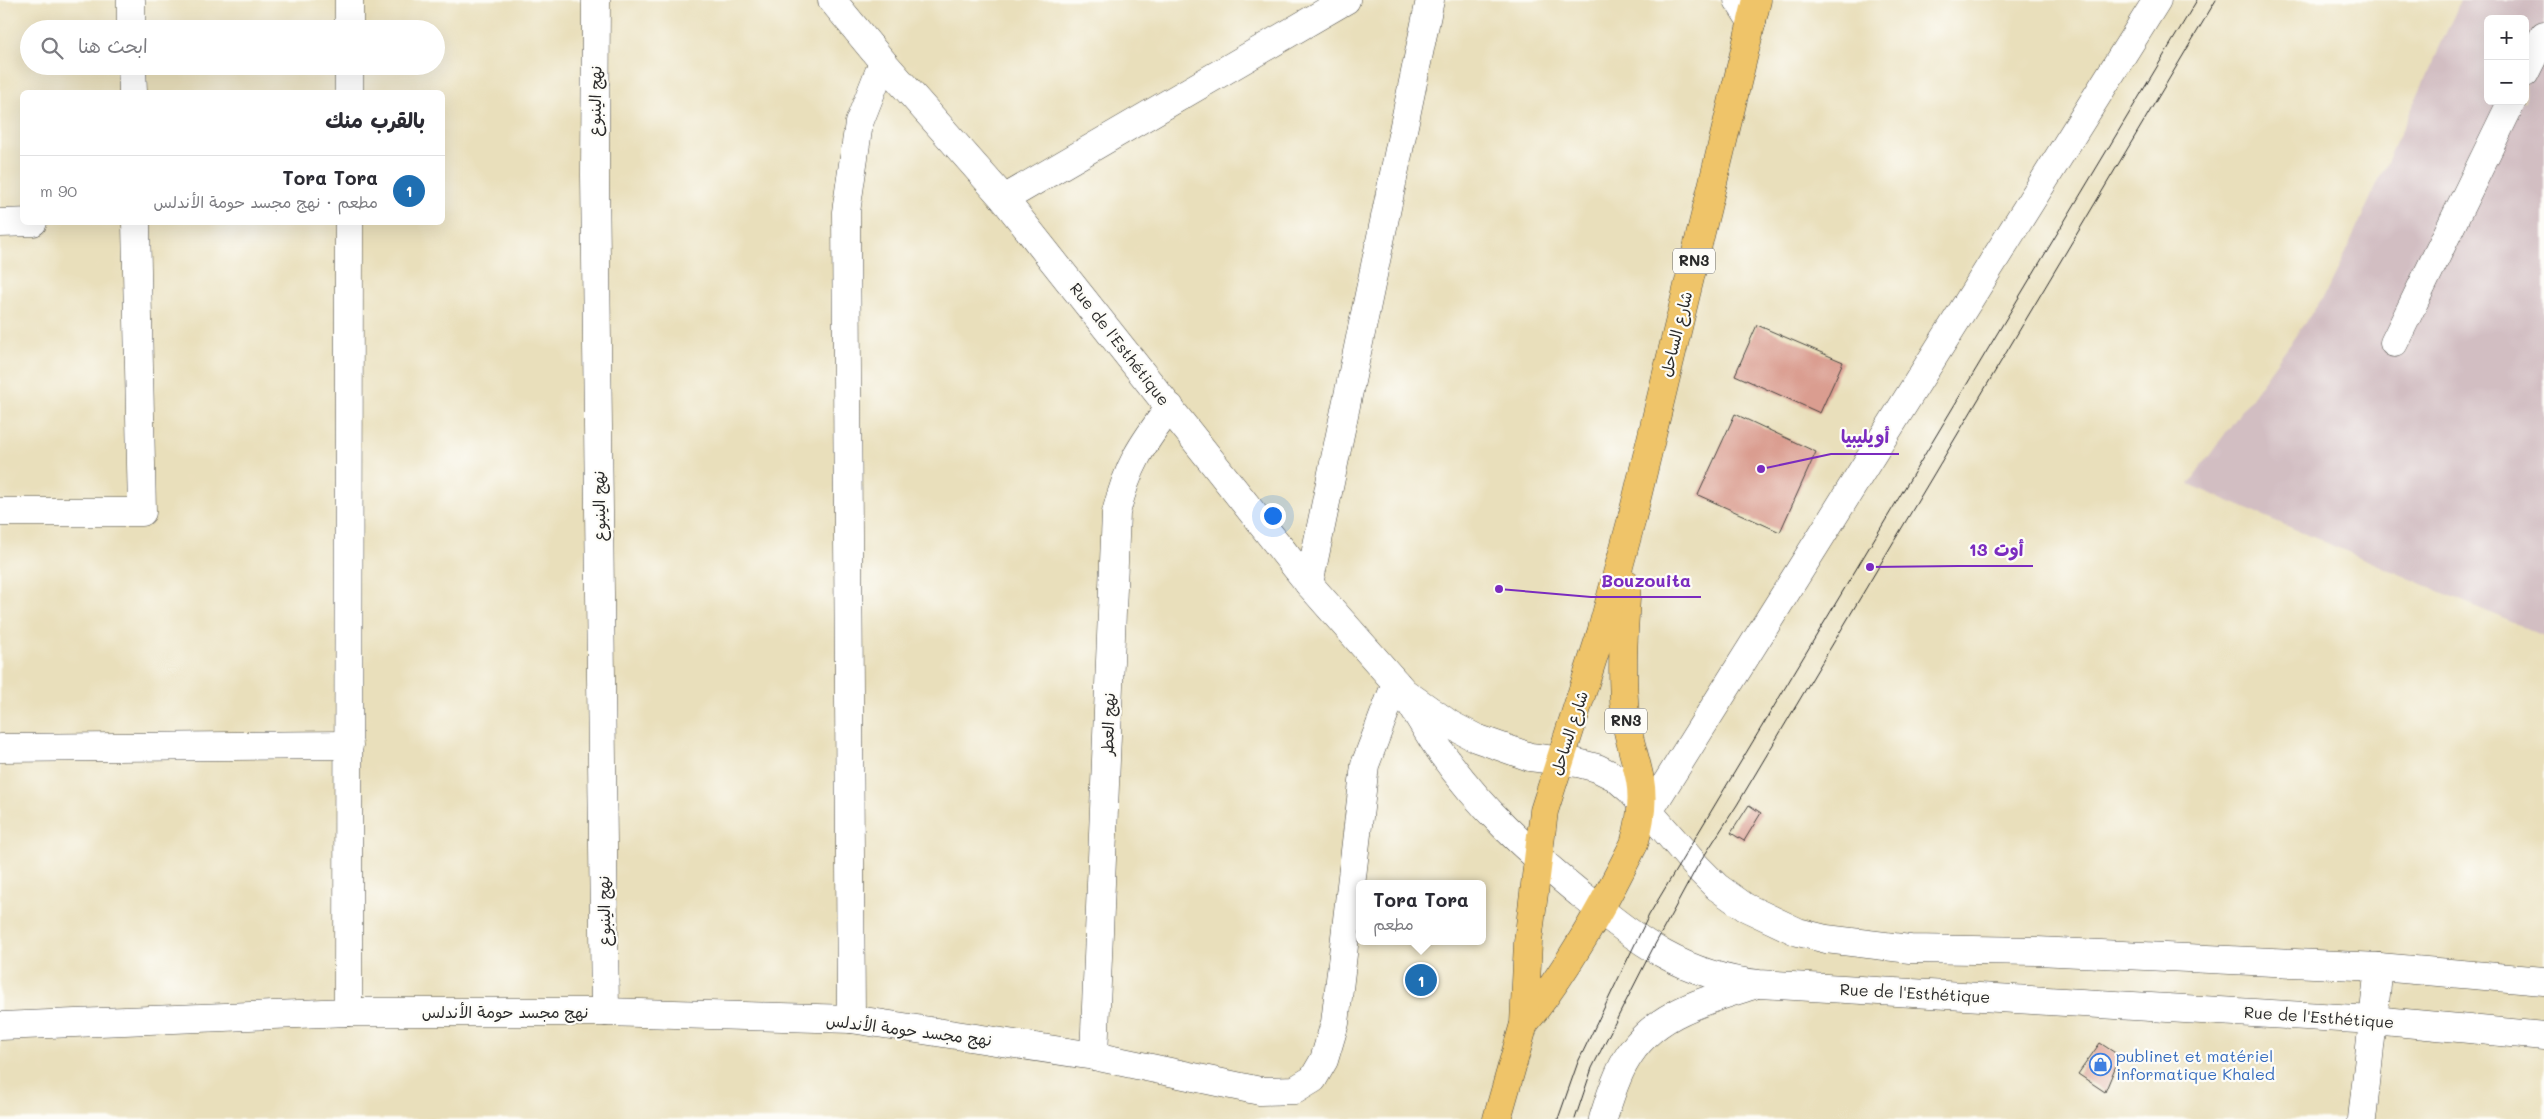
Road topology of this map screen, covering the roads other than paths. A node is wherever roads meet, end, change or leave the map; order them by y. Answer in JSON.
{"nodes":[{"id":1,"x":131,"y":0,"type":"edge"},
{"id":2,"x":349,"y":0,"type":"edge"},
{"id":3,"x":596,"y":0,"type":"edge"},
{"id":4,"x":832,"y":0,"type":"edge"},
{"id":5,"x":1346,"y":0,"type":"edge"},
{"id":6,"x":1430,"y":0,"type":"edge"},
{"id":7,"x":1738,"y":0,"type":"edge"},
{"id":8,"x":2157,"y":0,"type":"edge"},
{"id":9,"x":1755,"y":11,"type":"edge"},
{"id":10,"x":131,"y":20,"type":"edge"},
{"id":11,"x":349,"y":20,"type":"edge"},
{"id":12,"x":2544,"y":35,"type":"edge"},
{"id":13,"x":883,"y":62,"type":"junction"},
{"id":14,"x":2529,"y":65,"type":"edge"},
{"id":15,"x":132,"y":75,"type":"edge"},
{"id":16,"x":349,"y":75,"type":"edge"},
{"id":17,"x":133,"y":90,"type":"edge"},
{"id":18,"x":349,"y":90,"type":"edge"},
{"id":19,"x":2510,"y":105,"type":"edge"},
{"id":20,"x":1004,"y":199,"type":"junction"},
{"id":21,"x":20,"y":222,"type":"edge"},
{"id":22,"x":0,"y":223,"type":"edge"},
{"id":23,"x":136,"y":225,"type":"edge"},
{"id":24,"x":349,"y":225,"type":"edge"},
{"id":25,"x":2394,"y":343,"type":"dead end"},
{"id":26,"x":1170,"y":407,"type":"junction"},
{"id":27,"x":0,"y":512,"type":"edge"},
{"id":28,"x":1630,"y":522,"type":"junction"},
{"id":29,"x":1309,"y":584,"type":"junction"},
{"id":30,"x":1400,"y":687,"type":"junction"},
{"id":31,"x":349,"y":745,"type":"junction"},
{"id":32,"x":0,"y":748,"type":"edge"},
{"id":33,"x":1559,"y":762,"type":"junction"},
{"id":34,"x":1643,"y":816,"type":"junction"},
{"id":35,"x":1538,"y":858,"type":"junction"},
{"id":36,"x":1600,"y":910,"type":"junction"},
{"id":37,"x":2380,"y":967,"type":"junction"},
{"id":38,"x":2544,"y":981,"type":"edge"},
{"id":39,"x":1759,"y":984,"type":"junction"},
{"id":40,"x":348,"y":1012,"type":"junction"},
{"id":41,"x":605,"y":1012,"type":"junction"},
{"id":42,"x":851,"y":1019,"type":"junction"},
{"id":43,"x":2373,"y":1020,"type":"junction"},
{"id":44,"x":1524,"y":1024,"type":"junction"},
{"id":45,"x":0,"y":1026,"type":"edge"},
{"id":46,"x":2544,"y":1036,"type":"edge"},
{"id":47,"x":1094,"y":1056,"type":"junction"},
{"id":48,"x":1497,"y":1119,"type":"edge"},
{"id":49,"x":1603,"y":1119,"type":"edge"},
{"id":50,"x":2362,"y":1119,"type":"edge"}],
"edges":[{"from":1,"to":10,"type":"street"},
{"from":2,"to":11,"type":"street"},
{"from":3,"to":41,"type":"street","name":"نهج الينبوع"},
{"from":4,"to":13,"type":"street","name":"Rue de l'Esthétique"},
{"from":5,"to":20,"type":"street"},
{"from":6,"to":29,"type":"street"},
{"from":7,"to":9,"type":"street"},
{"from":8,"to":34,"type":"street"},
{"from":9,"to":28,"type":"main road","name":"شارع الساحل","number":"RN3"},
{"from":12,"to":14,"type":"street"},
{"from":13,"to":20,"type":"street","name":"Rue de l'Esthétique"},
{"from":13,"to":42,"type":"street"},
{"from":15,"to":17,"type":"street"},
{"from":16,"to":18,"type":"street"},
{"from":19,"to":25,"type":"street"},
{"from":20,"to":26,"type":"street","name":"Rue de l'Esthétique"},
{"from":21,"to":22,"type":"street"},
{"from":23,"to":27,"type":"street"},
{"from":24,"to":31,"type":"street"},
{"from":26,"to":29,"type":"street","name":"Rue de l'Esthétique"},
{"from":26,"to":47,"type":"street","name":"نهج العطر"},
{"from":28,"to":33,"type":"main road","name":"شارع الساحل","number":"RN3"},
{"from":28,"to":34,"type":"main road","name":"شارع الساحل","number":"RN3"},
{"from":29,"to":30,"type":"street","name":"Rue de l'Esthétique"},
{"from":30,"to":33,"type":"street","name":"Rue de l'Esthétique"},
{"from":30,"to":35,"type":"street","name":"Rue de l'Esthétique"},
{"from":30,"to":47,"type":"street","name":"نهج مجسد حومة الأندلس"},
{"from":31,"to":32,"type":"street"},
{"from":31,"to":40,"type":"street"},
{"from":33,"to":34,"type":"street","name":"Rue de l'Esthétique"},
{"from":33,"to":35,"type":"main road","name":"شارع الساحل","number":"RN3"},
{"from":34,"to":36,"type":"main road","name":"شارع الساحل","number":"RN3"},
{"from":34,"to":37,"type":"street","name":"Rue de l'Esthétique"},
{"from":35,"to":36,"type":"street","name":"Rue de l'Esthétique"},
{"from":35,"to":44,"type":"main road","number":"RN3"},
{"from":36,"to":39,"type":"street","name":"Rue de l'Esthétique"},
{"from":36,"to":44,"type":"main road","number":"RN3"},
{"from":37,"to":38,"type":"street","name":"Rue de l'Esthétique"},
{"from":37,"to":43,"type":"street"},
{"from":39,"to":43,"type":"street","name":"Rue de l'Esthétique"},
{"from":39,"to":49,"type":"street"},
{"from":40,"to":41,"type":"street","name":"نهج مجسد حومة الأندلس"},
{"from":40,"to":45,"type":"street","name":"نهج مجسد حومة الأندلس"},
{"from":41,"to":42,"type":"street","name":"نهج مجسد حومة الأندلس"},
{"from":42,"to":47,"type":"street","name":"نهج مجسد حومة الأندلس"},
{"from":43,"to":46,"type":"street","name":"Rue de l'Esthétique"},
{"from":43,"to":50,"type":"street"},
{"from":44,"to":48,"type":"main road","number":"RN3"}]}
